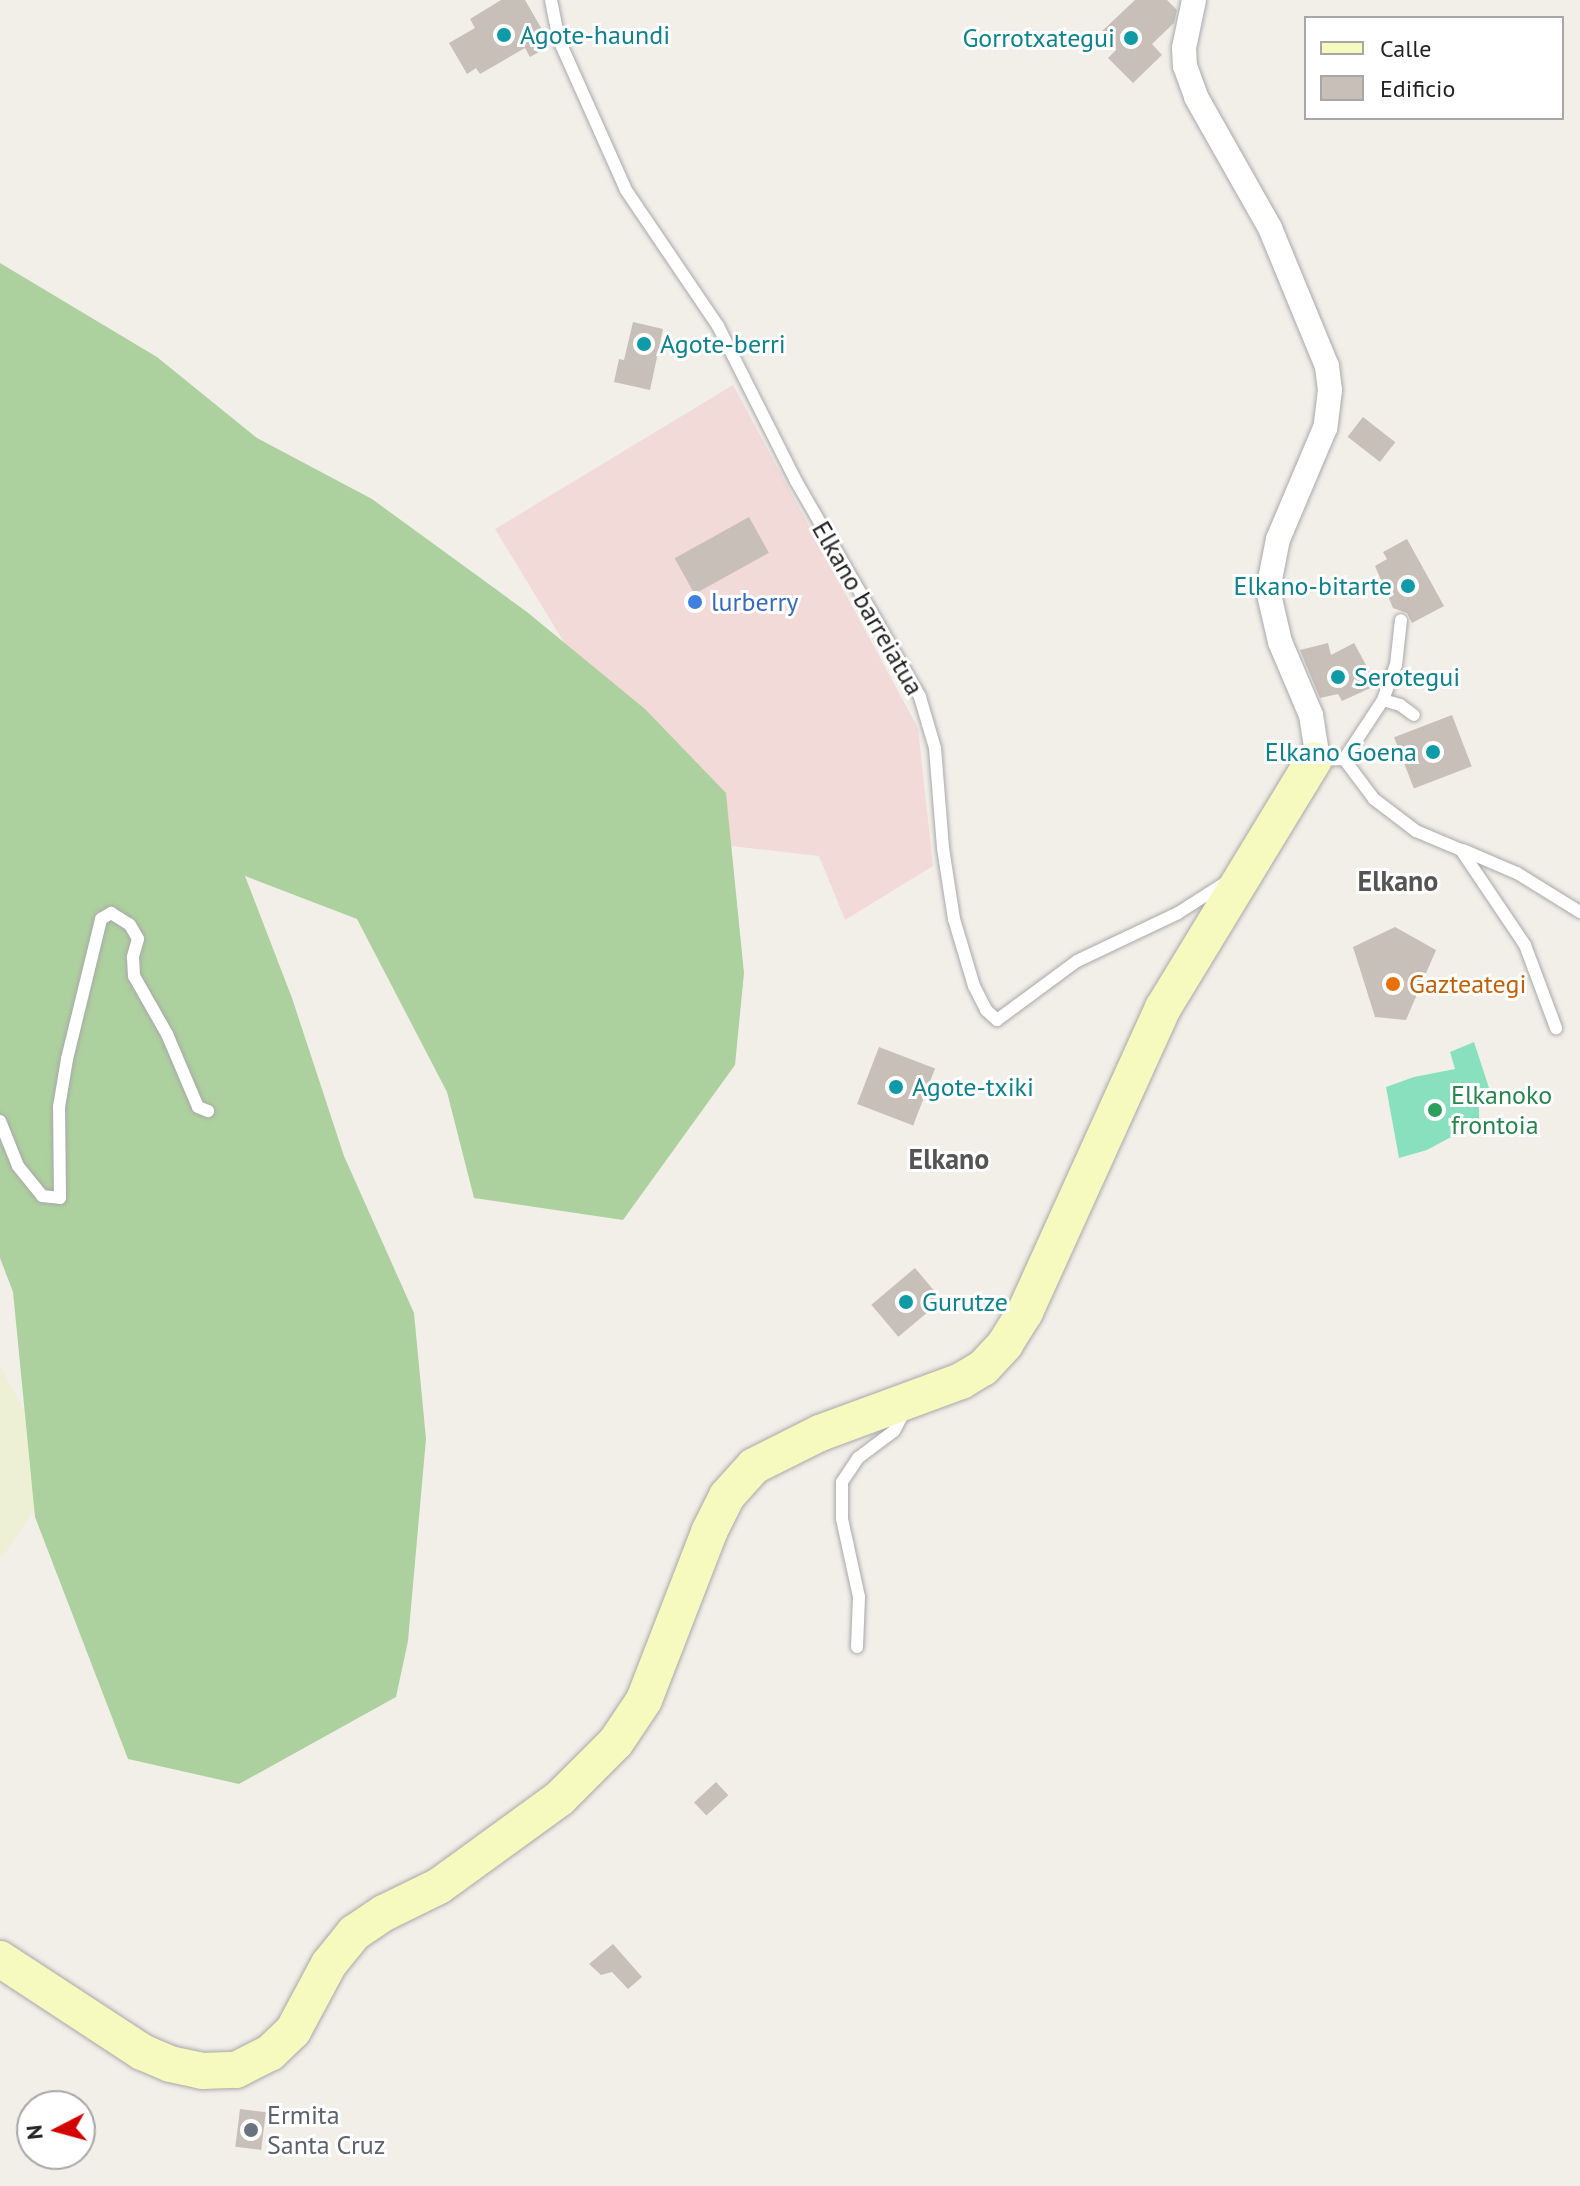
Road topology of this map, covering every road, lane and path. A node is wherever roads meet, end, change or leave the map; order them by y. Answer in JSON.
{"nodes":[{"id":1,"x":551,"y":0,"type":"edge"},
{"id":2,"x":1194,"y":0,"type":"edge"},
{"id":3,"x":1401,"y":620,"type":"dead end"},
{"id":4,"x":1383,"y":700,"type":"junction"},
{"id":5,"x":1414,"y":715,"type":"dead end"},
{"id":6,"x":1329,"y":760,"type":"junction"},
{"id":7,"x":1461,"y":850,"type":"junction"},
{"id":8,"x":1249,"y":866,"type":"junction"},
{"id":9,"x":1580,"y":912,"type":"edge"},
{"id":10,"x":1556,"y":1028,"type":"dead end"},
{"id":11,"x":208,"y":1111,"type":"dead end"},
{"id":12,"x":0,"y":1121,"type":"edge"},
{"id":13,"x":906,"y":1403,"type":"junction"},
{"id":14,"x":857,"y":1647,"type":"dead end"},
{"id":15,"x":0,"y":1959,"type":"edge"}],
"edges":[{"from":1,"to":8,"type":"lane","name":"Elkano barreiatua"},
{"from":2,"to":6,"type":"street"},
{"from":3,"to":4,"type":"lane"},
{"from":4,"to":5,"type":"lane"},
{"from":4,"to":6,"type":"lane"},
{"from":6,"to":7,"type":"lane"},
{"from":6,"to":8,"type":"street"},
{"from":7,"to":9,"type":"lane"},
{"from":7,"to":10,"type":"lane"},
{"from":8,"to":13,"type":"street"},
{"from":11,"to":12,"type":"lane"},
{"from":13,"to":14,"type":"lane"},
{"from":13,"to":15,"type":"street"}]}
